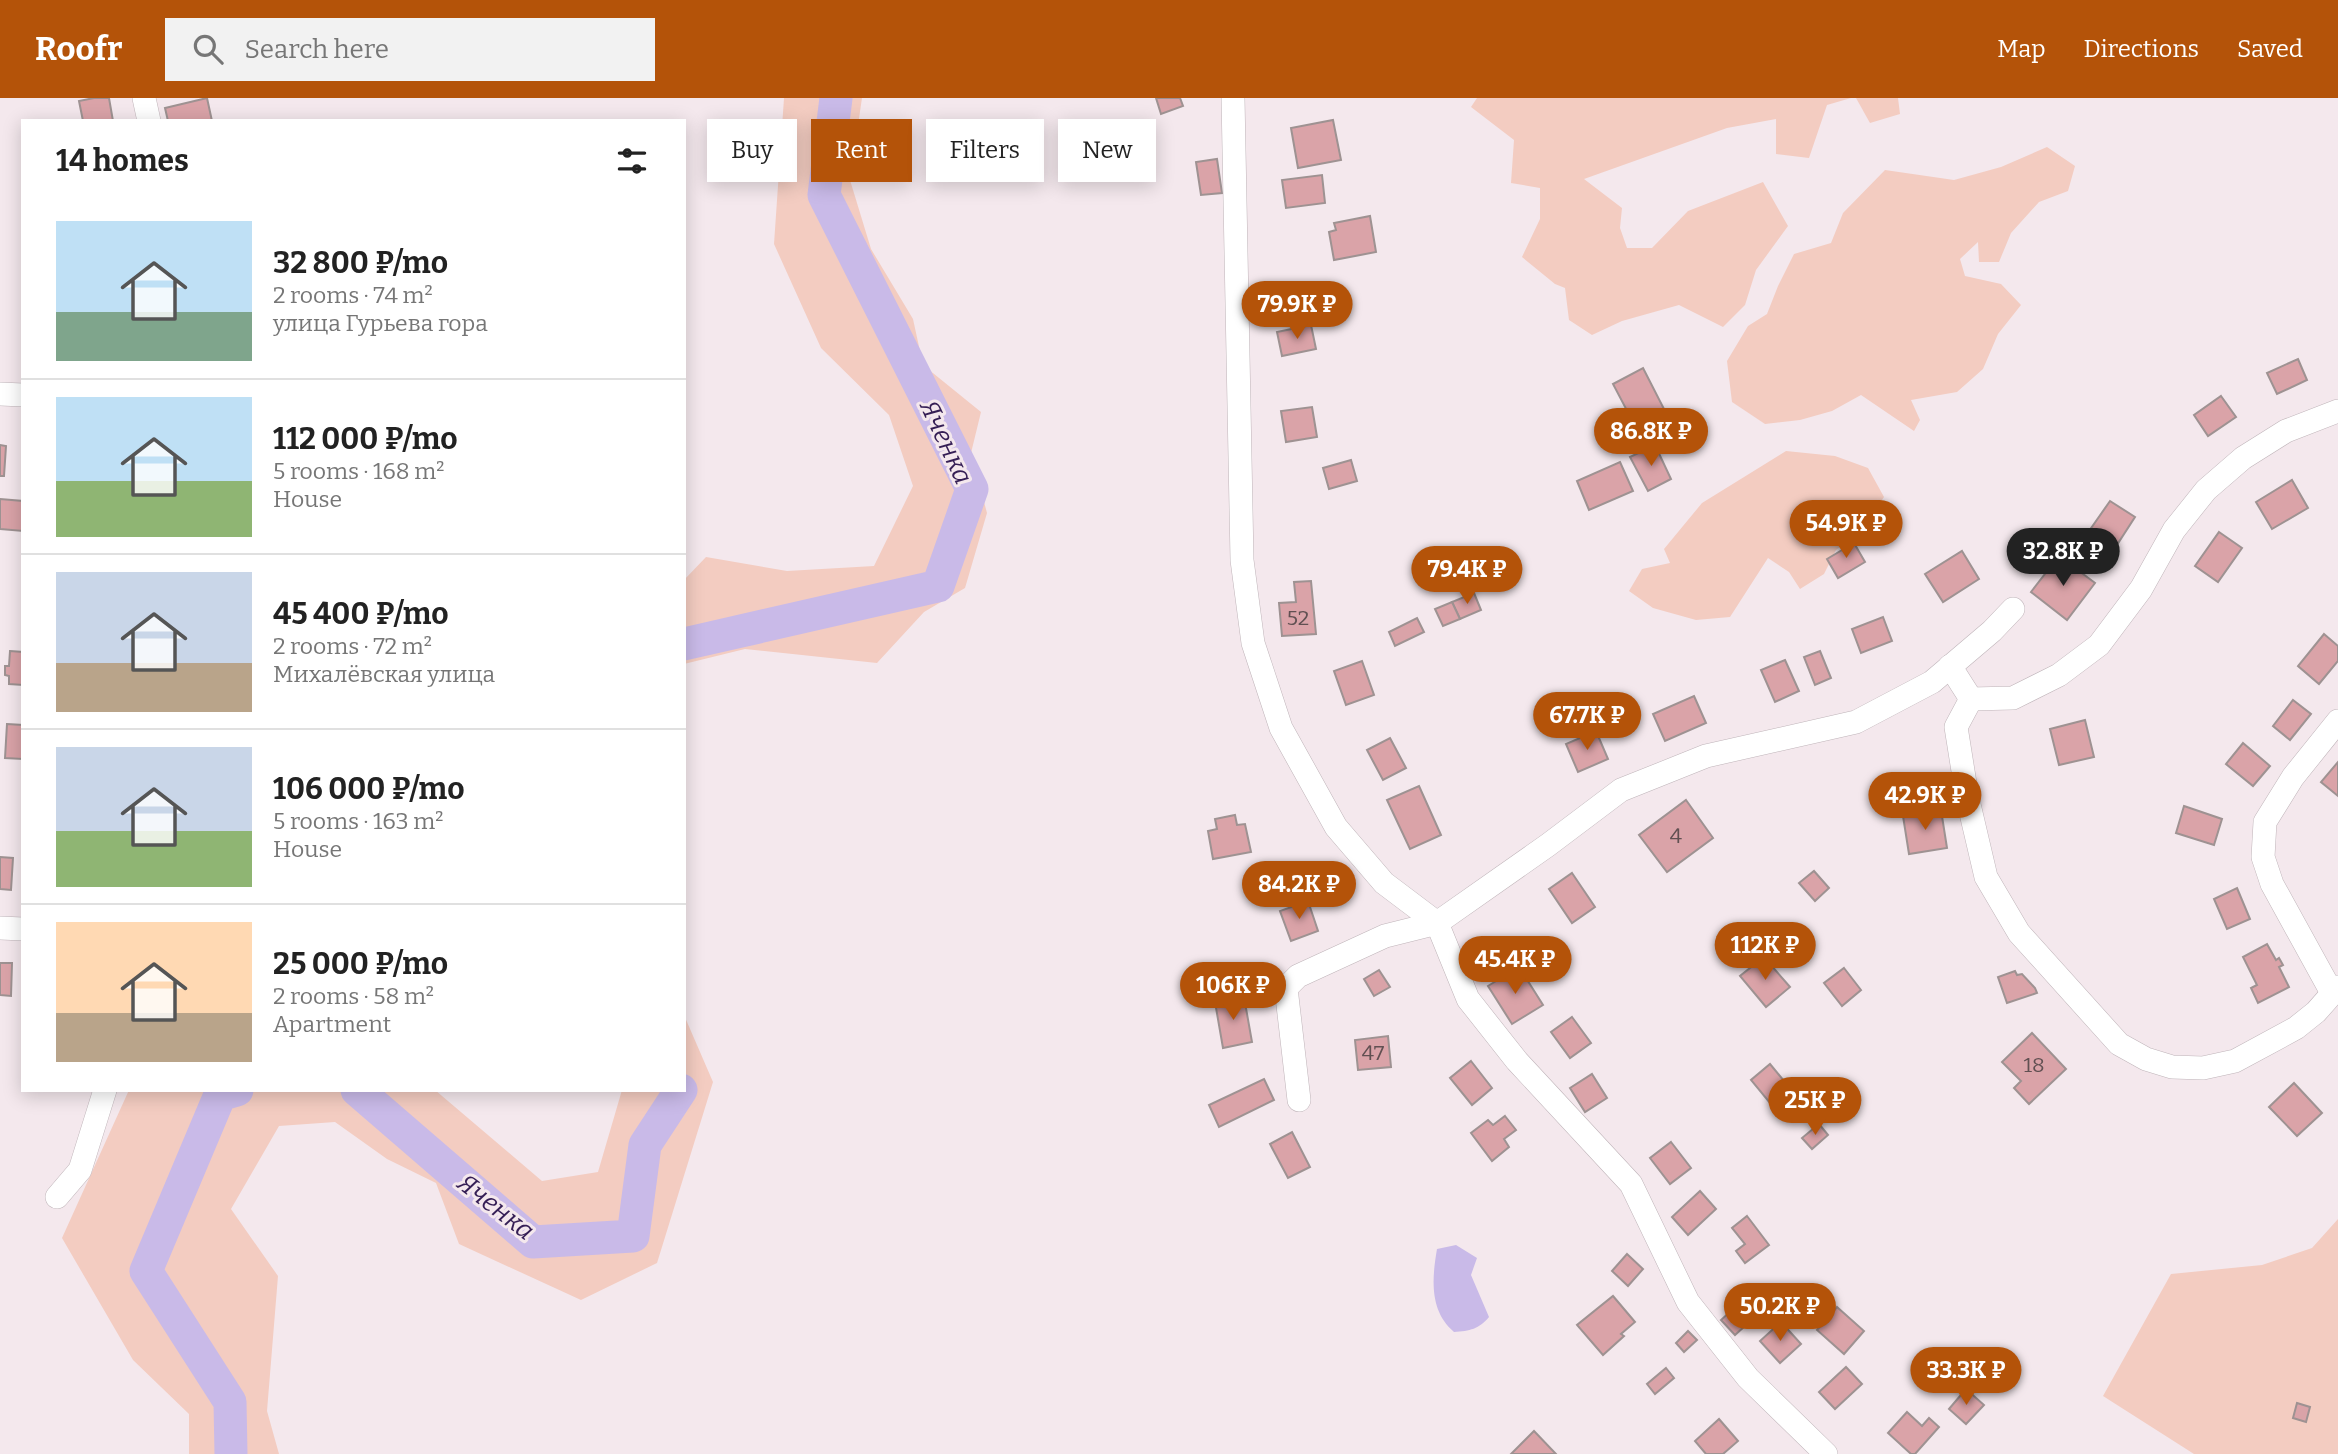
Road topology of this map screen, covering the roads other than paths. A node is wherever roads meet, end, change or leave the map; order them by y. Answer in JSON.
{"nodes":[{"id":1,"x":144,"y":98,"type":"edge"},
{"id":2,"x":1233,"y":98,"type":"edge"},
{"id":3,"x":149,"y":119,"type":"edge"},
{"id":4,"x":0,"y":394,"type":"edge"},
{"id":5,"x":21,"y":395,"type":"edge"},
{"id":6,"x":2338,"y":411,"type":"edge"},
{"id":7,"x":2013,"y":609,"type":"dead end"},
{"id":8,"x":1950,"y":666,"type":"junction"},
{"id":9,"x":1971,"y":699,"type":"junction"},
{"id":10,"x":2338,"y":721,"type":"edge"},
{"id":11,"x":1437,"y":923,"type":"junction"},
{"id":12,"x":0,"y":928,"type":"edge"},
{"id":13,"x":21,"y":929,"type":"edge"},
{"id":14,"x":2335,"y":990,"type":"edge"},
{"id":15,"x":104,"y":1092,"type":"edge"},
{"id":16,"x":1299,"y":1101,"type":"dead end"},
{"id":17,"x":57,"y":1197,"type":"dead end"},
{"id":18,"x":1826,"y":1454,"type":"edge"}],
"edges":[{"from":1,"to":3,"type":"street"},
{"from":2,"to":11,"type":"street"},
{"from":4,"to":5,"type":"street"},
{"from":6,"to":9,"type":"street"},
{"from":7,"to":8,"type":"street"},
{"from":8,"to":9,"type":"street"},
{"from":8,"to":11,"type":"street"},
{"from":9,"to":14,"type":"street"},
{"from":10,"to":14,"type":"street"},
{"from":11,"to":16,"type":"street"},
{"from":11,"to":18,"type":"street"},
{"from":12,"to":13,"type":"street"},
{"from":15,"to":17,"type":"street"}]}
